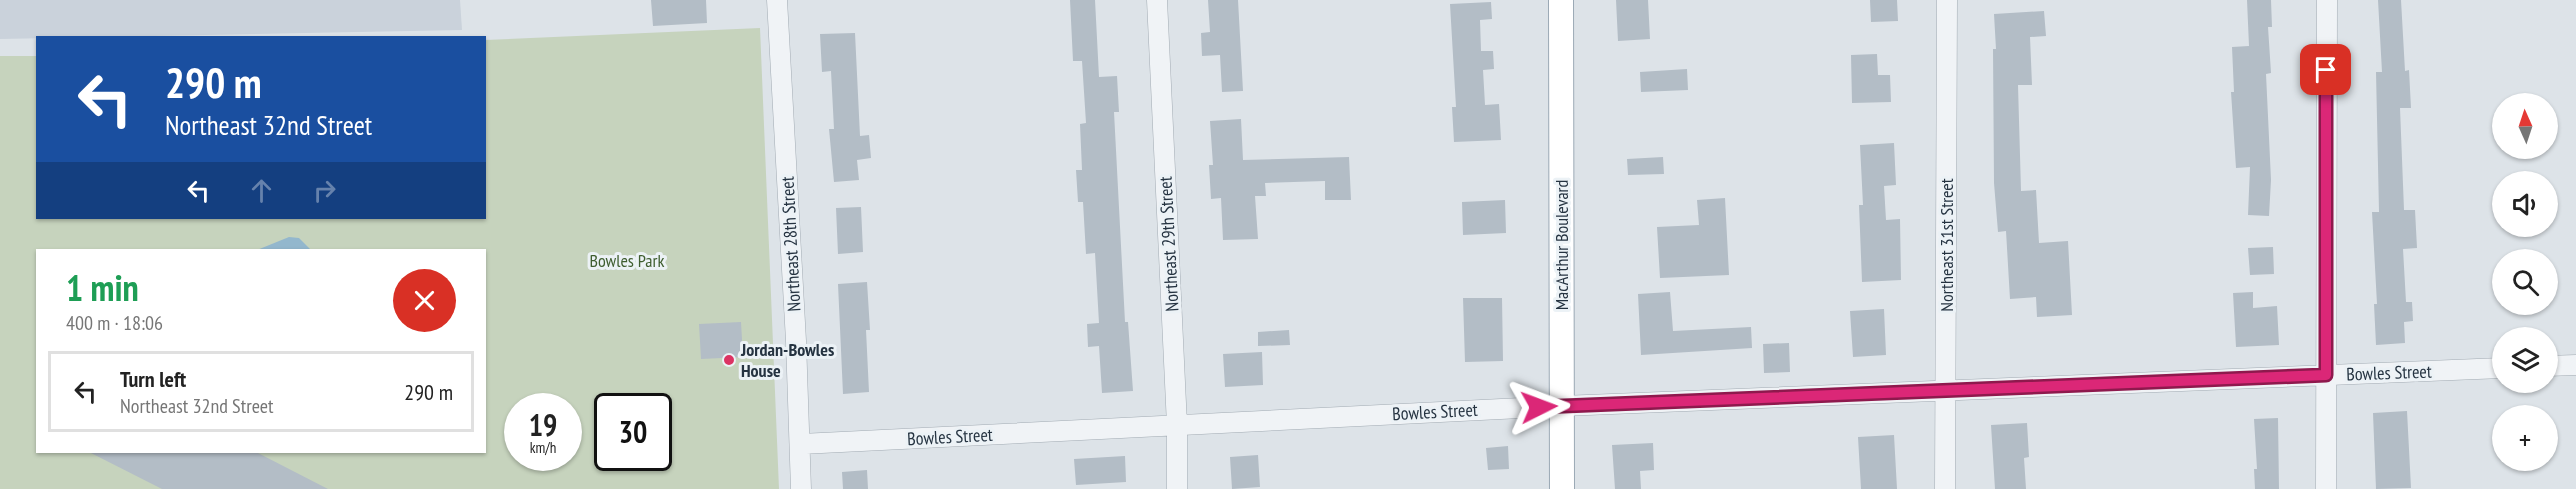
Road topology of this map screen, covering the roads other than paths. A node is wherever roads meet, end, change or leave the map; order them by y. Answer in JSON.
{"nodes":[{"id":1,"x":777,"y":0,"type":"edge"},
{"id":2,"x":1157,"y":0,"type":"edge"},
{"id":3,"x":1561,"y":0,"type":"edge"},
{"id":4,"x":1947,"y":0,"type":"edge"},
{"id":5,"x":2326,"y":0,"type":"edge"},
{"id":6,"x":2576,"y":365,"type":"edge"},
{"id":7,"x":2558,"y":366,"type":"edge"},
{"id":8,"x":2492,"y":368,"type":"edge"},
{"id":9,"x":2326,"y":375,"type":"junction"},
{"id":10,"x":1945,"y":391,"type":"junction"},
{"id":11,"x":1562,"y":406,"type":"junction"},
{"id":12,"x":1177,"y":425,"type":"junction"},
{"id":13,"x":801,"y":444,"type":"junction"},
{"id":14,"x":801,"y":489,"type":"edge"},
{"id":15,"x":1177,"y":489,"type":"edge"},
{"id":16,"x":1562,"y":489,"type":"edge"},
{"id":17,"x":1945,"y":489,"type":"edge"},
{"id":18,"x":2326,"y":489,"type":"edge"}],
"edges":[{"from":1,"to":13,"type":"street","name":"Northeast 28th Street"},
{"from":2,"to":12,"type":"street","name":"Northeast 29th Street"},
{"from":3,"to":11,"type":"main road","name":"MacArthur Boulevard"},
{"from":4,"to":10,"type":"street","name":"Northeast 31st Street"},
{"from":5,"to":9,"type":"street"},
{"from":6,"to":7,"type":"street"},
{"from":8,"to":9,"type":"street","name":"Bowles Street"},
{"from":9,"to":10,"type":"street","name":"Bowles Street"},
{"from":9,"to":18,"type":"street"},
{"from":10,"to":11,"type":"street","name":"Bowles Street"},
{"from":10,"to":17,"type":"street","name":"Northeast 31st Street"},
{"from":11,"to":12,"type":"street","name":"Bowles Street"},
{"from":11,"to":16,"type":"main road","name":"MacArthur Boulevard"},
{"from":12,"to":13,"type":"street","name":"Bowles Street"},
{"from":12,"to":15,"type":"street","name":"Northeast 29th Street"},
{"from":13,"to":14,"type":"street","name":"Northeast 28th Street"}]}
